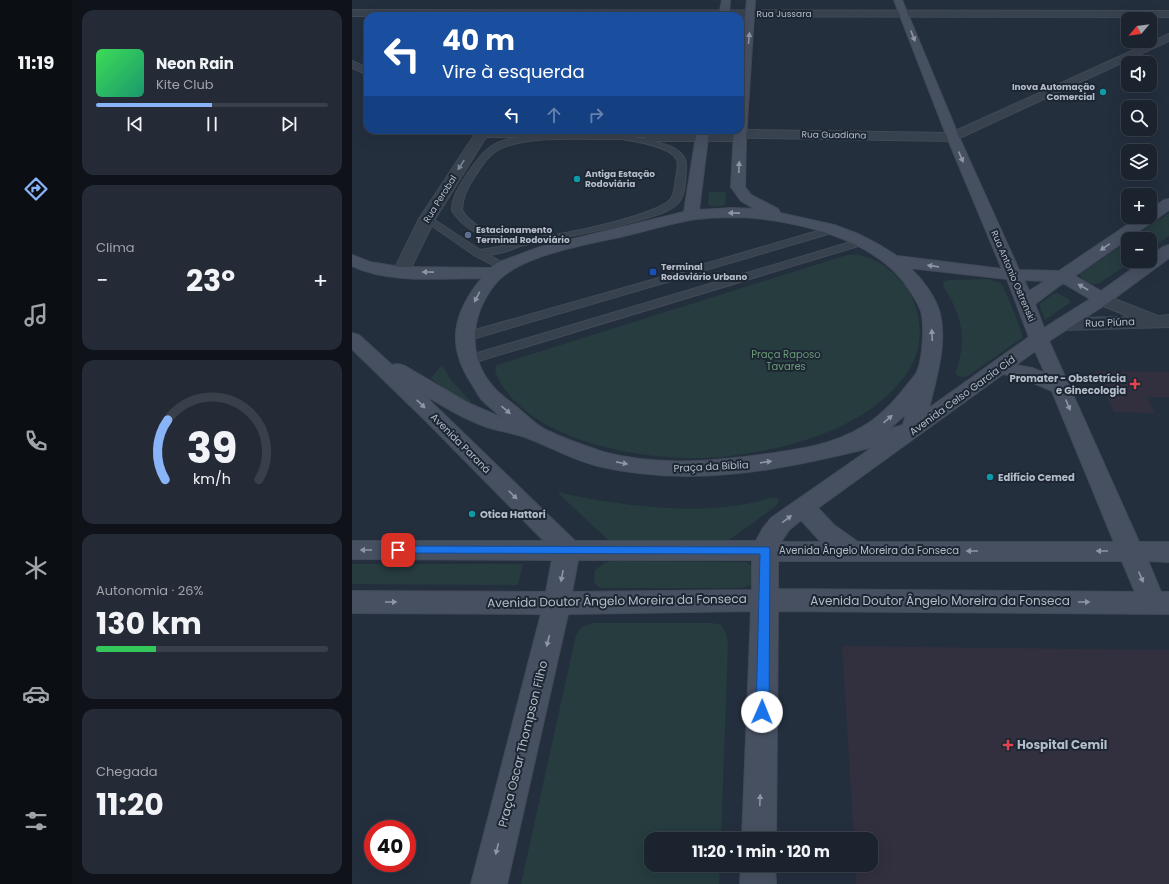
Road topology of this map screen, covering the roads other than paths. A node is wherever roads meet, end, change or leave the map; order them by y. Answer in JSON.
{"nodes":[{"id":1,"x":726,"y":0,"type":"edge"},
{"id":2,"x":751,"y":0,"type":"edge"},
{"id":3,"x":574,"y":5,"type":"dead end"},
{"id":4,"x":901,"y":7,"type":"edge"},
{"id":5,"x":569,"y":12,"type":"edge"},
{"id":6,"x":724,"y":12,"type":"edge"},
{"id":7,"x":352,"y":13,"type":"edge"},
{"id":8,"x":364,"y":13,"type":"edge"},
{"id":9,"x":744,"y":14,"type":"edge"},
{"id":10,"x":751,"y":14,"type":"junction"},
{"id":11,"x":1169,"y":14,"type":"edge"},
{"id":12,"x":1169,"y":37,"type":"edge"},
{"id":13,"x":352,"y":64,"type":"edge"},
{"id":14,"x":364,"y":70,"type":"edge"},
{"id":15,"x":744,"y":92,"type":"edge"},
{"id":16,"x":479,"y":134,"type":"edge"},
{"id":17,"x":702,"y":134,"type":"edge"},
{"id":18,"x":740,"y":136,"type":"junction"},
{"id":19,"x":622,"y":137,"type":"junction"},
{"id":20,"x":953,"y":137,"type":"junction"},
{"id":21,"x":683,"y":151,"type":"junction"},
{"id":22,"x":677,"y":196,"type":"junction"},
{"id":23,"x":1169,"y":203,"type":"edge"},
{"id":24,"x":692,"y":206,"type":"junction"},
{"id":25,"x":1157,"y":211,"type":"edge"},
{"id":26,"x":427,"y":218,"type":"junction"},
{"id":27,"x":789,"y":218,"type":"junction"},
{"id":28,"x":1139,"y":224,"type":"edge"},
{"id":29,"x":831,"y":230,"type":"junction"},
{"id":30,"x":520,"y":242,"type":"junction"},
{"id":31,"x":861,"y":242,"type":"junction"},
{"id":32,"x":542,"y":245,"type":"junction"},
{"id":33,"x":1169,"y":250,"type":"edge"},
{"id":34,"x":478,"y":252,"type":"junction"},
{"id":35,"x":1003,"y":253,"type":"junction"},
{"id":36,"x":352,"y":260,"type":"edge"},
{"id":37,"x":894,"y":261,"type":"junction"},
{"id":38,"x":951,"y":269,"type":"junction"},
{"id":39,"x":499,"y":270,"type":"junction"},
{"id":40,"x":695,"y":270,"type":"dead end"},
{"id":41,"x":401,"y":272,"type":"junction"},
{"id":42,"x":680,"y":275,"type":"dead end"},
{"id":43,"x":1013,"y":275,"type":"junction"},
{"id":44,"x":1063,"y":276,"type":"junction"},
{"id":45,"x":1102,"y":299,"type":"junction"},
{"id":46,"x":1025,"y":302,"type":"junction"},
{"id":47,"x":1163,"y":321,"type":"edge"},
{"id":48,"x":1063,"y":324,"type":"junction"},
{"id":49,"x":465,"y":337,"type":"junction"},
{"id":50,"x":1039,"y":339,"type":"junction"},
{"id":51,"x":357,"y":344,"type":"edge"},
{"id":52,"x":468,"y":360,"type":"junction"},
{"id":53,"x":1000,"y":368,"type":"junction"},
{"id":54,"x":926,"y":373,"type":"junction"},
{"id":55,"x":1061,"y":387,"type":"junction"},
{"id":56,"x":914,"y":430,"type":"junction"},
{"id":57,"x":532,"y":432,"type":"junction"},
{"id":58,"x":829,"y":451,"type":"junction"},
{"id":59,"x":804,"y":506,"type":"junction"},
{"id":60,"x":352,"y":550,"type":"edge"},
{"id":61,"x":567,"y":550,"type":"junction"},
{"id":62,"x":765,"y":550,"type":"junction"},
{"id":63,"x":852,"y":550,"type":"junction"},
{"id":64,"x":1130,"y":552,"type":"junction"},
{"id":65,"x":1169,"y":552,"type":"edge"},
{"id":66,"x":765,"y":600,"type":"junction"},
{"id":67,"x":352,"y":602,"type":"edge"},
{"id":68,"x":1160,"y":602,"type":"edge"},
{"id":69,"x":557,"y":603,"type":"junction"},
{"id":70,"x":759,"y":832,"type":"edge"},
{"id":71,"x":758,"y":872,"type":"edge"},
{"id":72,"x":488,"y":884,"type":"edge"},
{"id":73,"x":758,"y":884,"type":"edge"}],
"edges":[{"from":1,"to":6,"type":"street"},
{"from":2,"to":10,"type":"street"},
{"from":3,"to":5,"type":"street"},
{"from":4,"to":10,"type":"street","name":"Rua Jussara"},
{"from":4,"to":11,"type":"street","name":"Rua Jussara"},
{"from":4,"to":20,"type":"street","name":"Rua Antonio Ostrenski","one_way":true},
{"from":7,"to":8,"type":"street","name":"Rua Jussara"},
{"from":9,"to":10,"type":"street","name":"Rua Jussara"},
{"from":15,"to":10,"type":"street","one_way":true},
{"from":12,"to":20,"type":"street","name":"Rua Guadiana"},
{"from":13,"to":14,"type":"street"},
{"from":16,"to":26,"type":"street","name":"Rua Perobal","one_way":true},
{"from":17,"to":18,"type":"street","name":"Rua Guadiana"},
{"from":17,"to":19,"type":"lane"},
{"from":17,"to":21,"type":"lane"},
{"from":17,"to":24,"type":"street"},
{"from":18,"to":20,"type":"street","name":"Rua Guadiana"},
{"from":27,"to":18,"type":"street","one_way":true},
{"from":19,"to":21,"type":"lane"},
{"from":19,"to":30,"type":"lane"},
{"from":20,"to":35,"type":"street","name":"Rua Antonio Ostrenski","one_way":true},
{"from":21,"to":22,"type":"lane"},
{"from":22,"to":24,"type":"lane"},
{"from":22,"to":32,"type":"lane"},
{"from":23,"to":25,"type":"street"},
{"from":27,"to":24,"type":"street","name":"Praça da Bíblia","one_way":true},
{"from":24,"to":32,"type":"street","name":"Praça da Bíblia"},
{"from":26,"to":34,"type":"lane"},
{"from":26,"to":41,"type":"street","name":"Rua Perobal"},
{"from":27,"to":29,"type":"street","name":"Praça da Bíblia"},
{"from":28,"to":44,"type":"street","one_way":true},
{"from":29,"to":31,"type":"street","name":"Praça da Bíblia"},
{"from":29,"to":40,"type":"lane"},
{"from":30,"to":32,"type":"lane"},
{"from":30,"to":34,"type":"lane"},
{"from":31,"to":37,"type":"street","name":"Praça da Bíblia"},
{"from":31,"to":52,"type":"lane"},
{"from":32,"to":39,"type":"street","name":"Praça da Bíblia"},
{"from":33,"to":45,"type":"street","name":"Avenida Celso Garcia Cid"},
{"from":34,"to":39,"type":"lane"},
{"from":35,"to":38,"type":"street"},
{"from":35,"to":43,"type":"street","name":"Rua Antonio Ostrenski"},
{"from":36,"to":41,"type":"street"},
{"from":38,"to":37,"type":"street","one_way":true},
{"from":54,"to":37,"type":"street","name":"Praça da Bíblia","one_way":true},
{"from":38,"to":43,"type":"street"},
{"from":39,"to":41,"type":"street","one_way":true},
{"from":39,"to":49,"type":"street","name":"Praça da Bíblia","one_way":true},
{"from":42,"to":49,"type":"lane"},
{"from":43,"to":44,"type":"street"},
{"from":43,"to":46,"type":"street","name":"Rua Antonio Ostrenski"},
{"from":45,"to":44,"type":"street","one_way":true},
{"from":44,"to":46,"type":"street"},
{"from":45,"to":47,"type":"street","name":"Rua Piúna"},
{"from":45,"to":48,"type":"street","name":"Avenida Celso Garcia Cid"},
{"from":46,"to":50,"type":"street","name":"Rua Antonio Ostrenski"},
{"from":47,"to":48,"type":"street","name":"Rua Piúna"},
{"from":48,"to":50,"type":"street","name":"Avenida Celso Garcia Cid"},
{"from":49,"to":52,"type":"street","name":"Praça da Bíblia"},
{"from":50,"to":53,"type":"street","name":"Avenida Celso Garcia Cid"},
{"from":50,"to":55,"type":"street","name":"Rua Antonio Ostrenski"},
{"from":51,"to":57,"type":"street"},
{"from":51,"to":61,"type":"street","name":"Avenida Paraná","one_way":true},
{"from":52,"to":57,"type":"street","name":"Praça da Bíblia","one_way":true},
{"from":53,"to":55,"type":"street"},
{"from":53,"to":56,"type":"street","name":"Avenida Celso Garcia Cid"},
{"from":54,"to":56,"type":"street"},
{"from":58,"to":54,"type":"street","name":"Praça da Bíblia","one_way":true},
{"from":55,"to":64,"type":"street","name":"Rua Antonio Ostrenski","one_way":true},
{"from":56,"to":58,"type":"street"},
{"from":56,"to":59,"type":"street","name":"Avenida Celso Garcia Cid"},
{"from":57,"to":58,"type":"street","name":"Praça da Bíblia","one_way":true},
{"from":62,"to":59,"type":"street","name":"Avenida Celso Garcia Cid","one_way":true},
{"from":59,"to":63,"type":"street"},
{"from":61,"to":60,"type":"street","name":"Avenida Ângelo Moreira da Fonseca","one_way":true},
{"from":61,"to":62,"type":"street","name":"Avenida Ângelo Moreira da Fonseca"},
{"from":61,"to":69,"type":"street","name":"Praça Oscar Thompson Filho","one_way":true},
{"from":62,"to":63,"type":"street","name":"Avenida Ângelo Moreira da Fonseca"},
{"from":62,"to":66,"type":"street"},
{"from":64,"to":63,"type":"street","name":"Avenida Ângelo Moreira da Fonseca","one_way":true},
{"from":64,"to":65,"type":"street","name":"Avenida Ângelo Moreira da Fonseca"},
{"from":64,"to":68,"type":"street","name":"Rua Antonio Ostrenski","one_way":true},
{"from":66,"to":68,"type":"street","name":"Avenida Doutor Ângelo Moreira da Fonseca","one_way":true},
{"from":66,"to":69,"type":"street","name":"Avenida Doutor Ângelo Moreira da Fonseca"},
{"from":70,"to":66,"type":"street","one_way":true},
{"from":67,"to":69,"type":"street","name":"Avenida Doutor Ângelo Moreira da Fonseca","one_way":true},
{"from":69,"to":72,"type":"street","name":"Praça Oscar Thompson Filho","one_way":true},
{"from":71,"to":73,"type":"street"}]}
